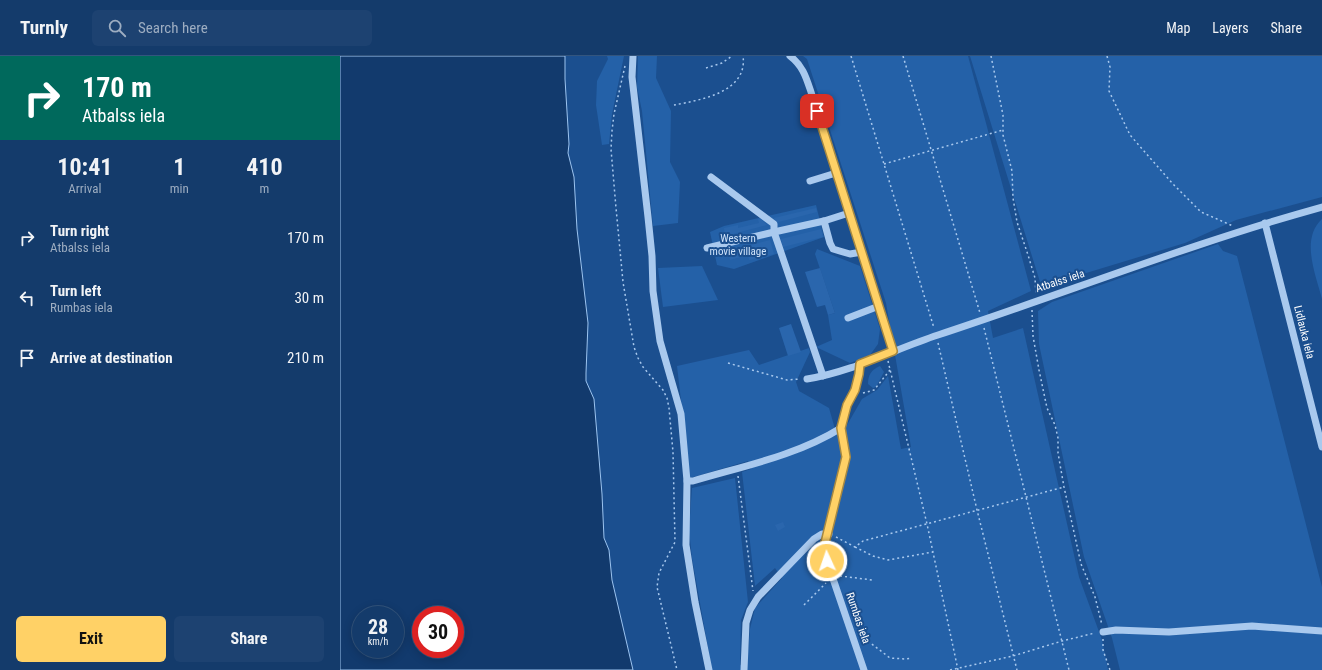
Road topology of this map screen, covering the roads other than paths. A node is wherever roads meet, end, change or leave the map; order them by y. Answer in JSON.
{"nodes":[{"id":1,"x":633,"y":56,"type":"edge"},
{"id":2,"x":790,"y":56,"type":"edge"},
{"id":3,"x":836,"y":173,"type":"junction"},
{"id":4,"x":711,"y":177,"type":"dead end"},
{"id":5,"x":810,"y":181,"type":"dead end"},
{"id":6,"x":1322,"y":207,"type":"edge"},
{"id":7,"x":849,"y":213,"type":"junction"},
{"id":8,"x":824,"y":221,"type":"junction"},
{"id":9,"x":1265,"y":223,"type":"junction"},
{"id":10,"x":774,"y":232,"type":"junction"},
{"id":11,"x":707,"y":248,"type":"dead end"},
{"id":12,"x":862,"y":252,"type":"junction"},
{"id":13,"x":879,"y":306,"type":"junction"},
{"id":14,"x":848,"y":318,"type":"dead end"},
{"id":15,"x":889,"y":352,"type":"junction"},
{"id":16,"x":860,"y":364,"type":"junction"},
{"id":17,"x":823,"y":376,"type":"junction"},
{"id":18,"x":807,"y":379,"type":"road end"},
{"id":19,"x":841,"y":428,"type":"junction"},
{"id":20,"x":1322,"y":447,"type":"edge"},
{"id":21,"x":687,"y":481,"type":"junction"},
{"id":22,"x":828,"y":534,"type":"junction"},
{"id":23,"x":1322,"y":631,"type":"edge"},
{"id":24,"x":1103,"y":632,"type":"road end"},
{"id":25,"x":709,"y":670,"type":"edge"},
{"id":26,"x":744,"y":670,"type":"edge"},
{"id":27,"x":864,"y":670,"type":"edge"}],
"edges":[{"from":1,"to":21,"type":"street"},
{"from":2,"to":3,"type":"street"},
{"from":3,"to":5,"type":"street"},
{"from":3,"to":7,"type":"street"},
{"from":4,"to":10,"type":"street"},
{"from":6,"to":9,"type":"street","name":"Atbalss iela"},
{"from":7,"to":8,"type":"street"},
{"from":7,"to":12,"type":"street"},
{"from":8,"to":10,"type":"street"},
{"from":8,"to":12,"type":"street"},
{"from":9,"to":15,"type":"street","name":"Atbalss iela"},
{"from":9,"to":20,"type":"street","name":"Lidlauka iela"},
{"from":10,"to":11,"type":"street"},
{"from":10,"to":17,"type":"street"},
{"from":12,"to":13,"type":"street"},
{"from":13,"to":14,"type":"street"},
{"from":13,"to":15,"type":"street"},
{"from":15,"to":16,"type":"street","name":"Atbalss iela"},
{"from":16,"to":17,"type":"street","name":"Atbalss iela"},
{"from":16,"to":19,"type":"street","name":"Rumbas iela"},
{"from":17,"to":18,"type":"street","name":"Atbalss iela"},
{"from":19,"to":21,"type":"street"},
{"from":19,"to":22,"type":"street","name":"Rumbas iela"},
{"from":21,"to":25,"type":"street"},
{"from":22,"to":26,"type":"street"},
{"from":22,"to":27,"type":"street","name":"Rumbas iela"},
{"from":23,"to":24,"type":"street"}]}
